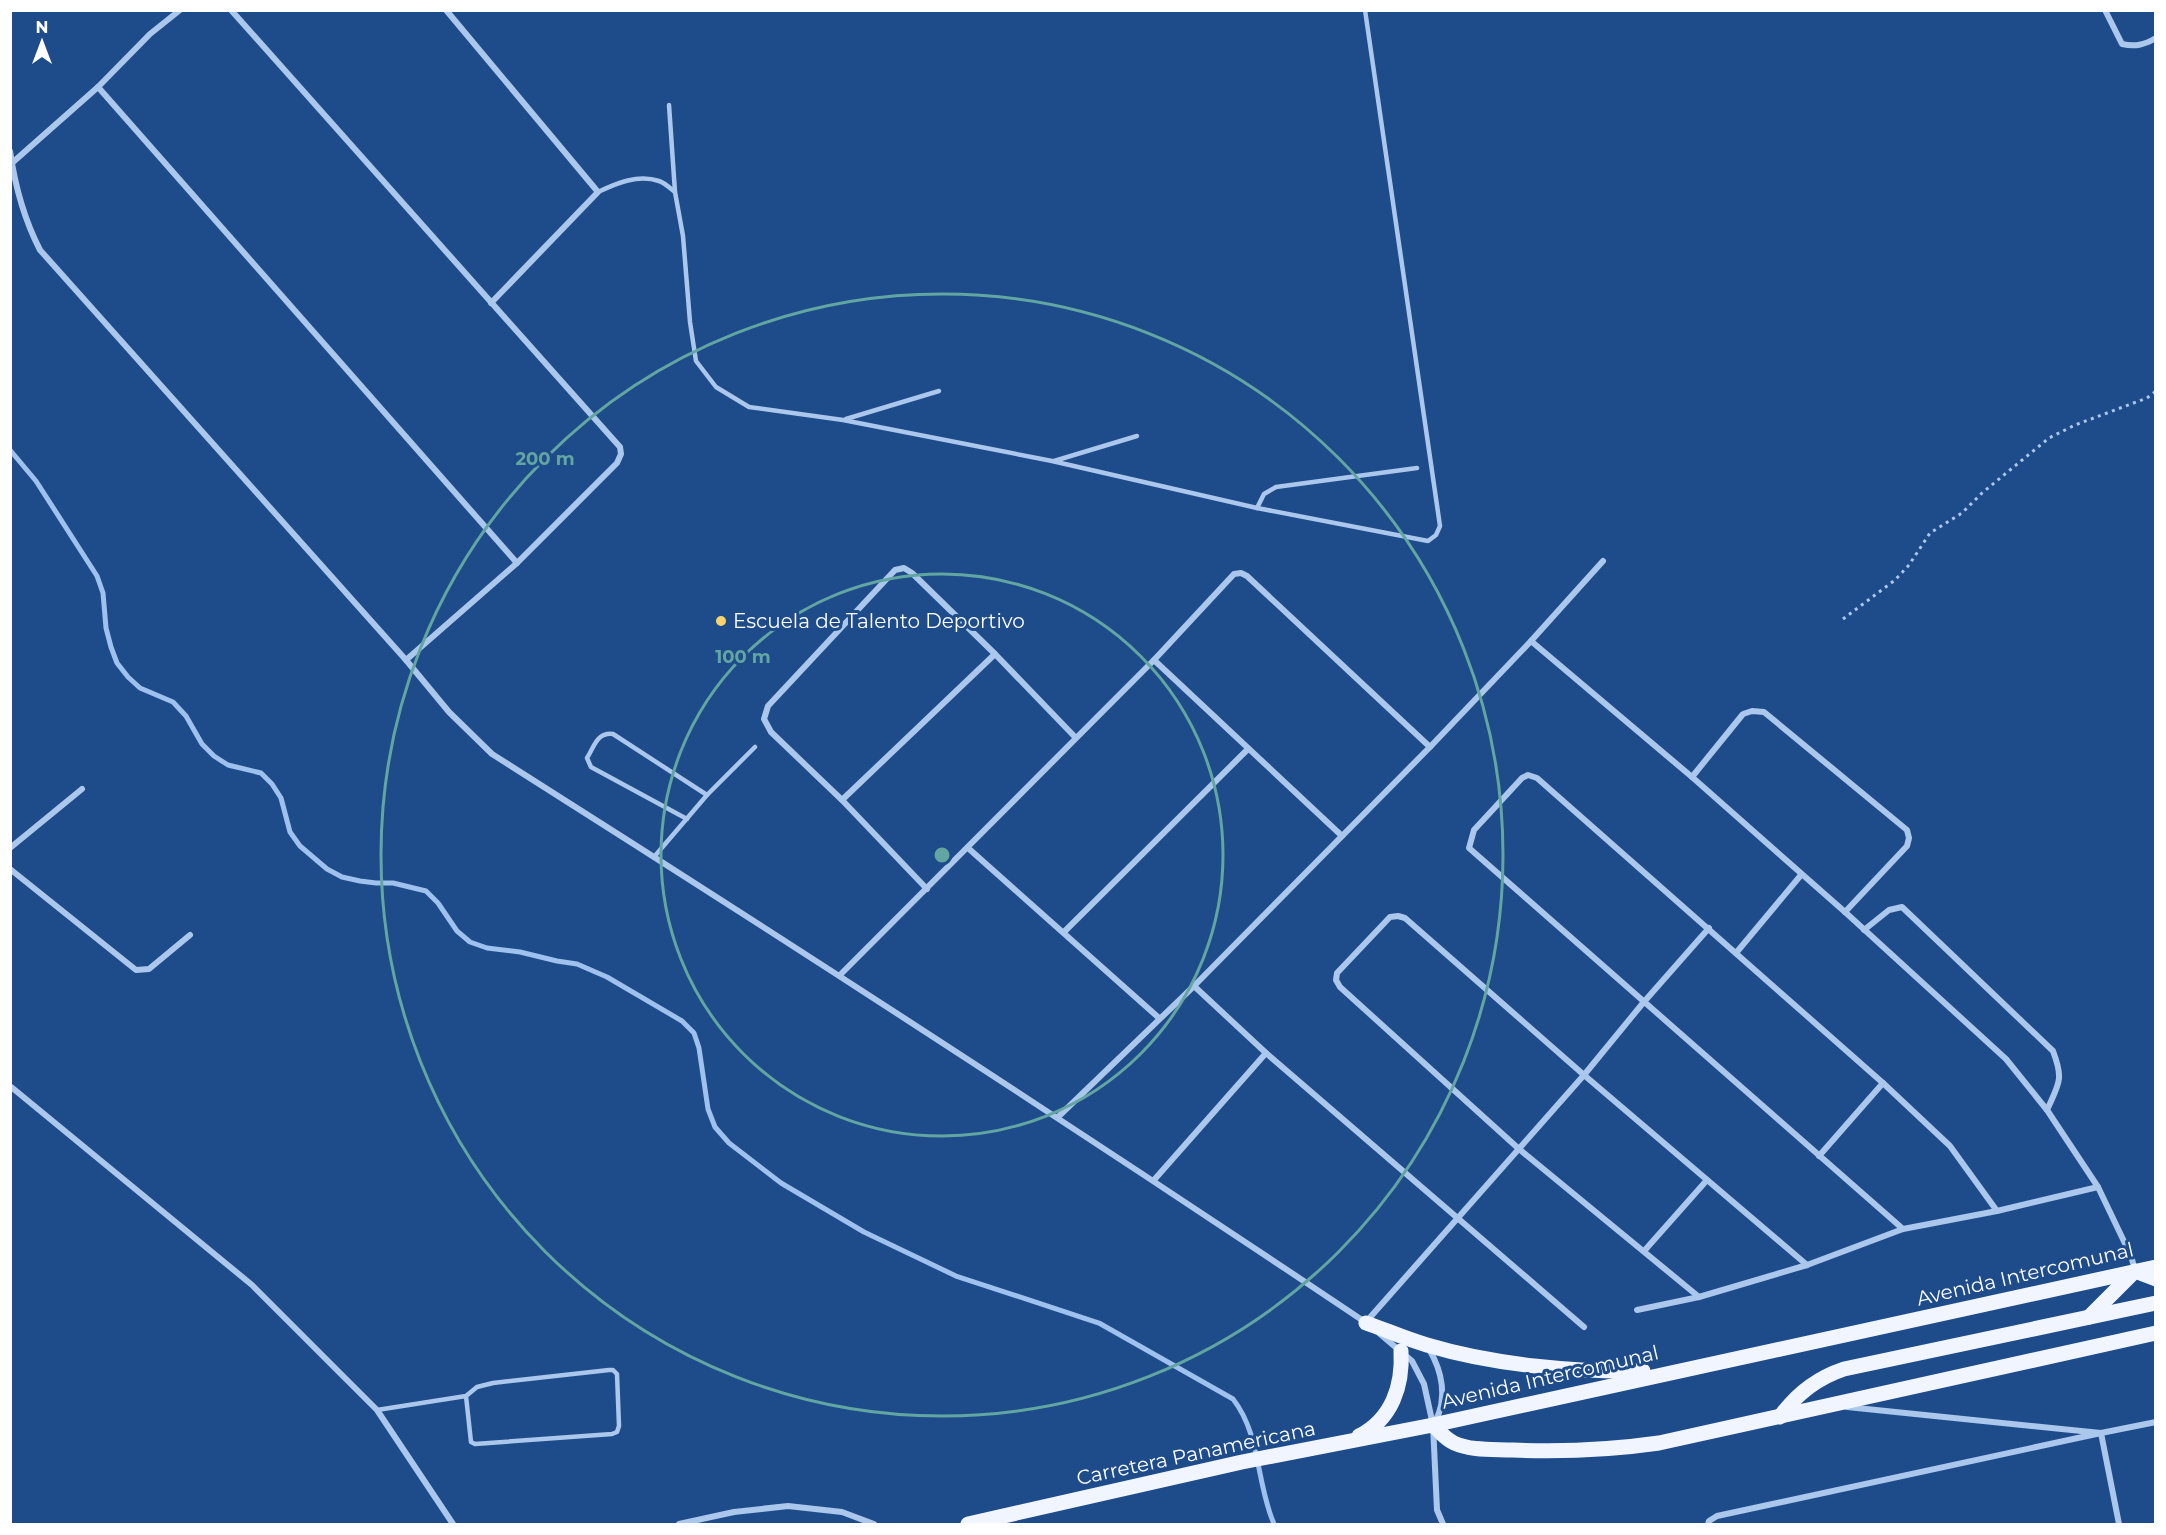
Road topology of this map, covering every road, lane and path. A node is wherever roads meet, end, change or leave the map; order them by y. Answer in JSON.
{"nodes":[{"id":1,"x":180,"y":10,"type":"edge"},
{"id":2,"x":231,"y":10,"type":"edge"},
{"id":3,"x":446,"y":10,"type":"edge"},
{"id":4,"x":1365,"y":10,"type":"edge"},
{"id":5,"x":2105,"y":10,"type":"edge"},
{"id":6,"x":2156,"y":38,"type":"edge"},
{"id":7,"x":98,"y":87,"type":"junction"},
{"id":8,"x":669,"y":105,"type":"dead end"},
{"id":9,"x":10,"y":151,"type":"edge"},
{"id":10,"x":12,"y":163,"type":"junction"},
{"id":11,"x":598,"y":192,"type":"junction"},
{"id":12,"x":675,"y":192,"type":"junction"},
{"id":13,"x":491,"y":303,"type":"junction"},
{"id":14,"x":2156,"y":391,"type":"edge"},
{"id":15,"x":939,"y":392,"type":"dead end"},
{"id":16,"x":843,"y":420,"type":"junction"},
{"id":17,"x":1137,"y":436,"type":"dead end"},
{"id":18,"x":1052,"y":461,"type":"junction"},
{"id":19,"x":1417,"y":468,"type":"dead end"},
{"id":20,"x":1257,"y":508,"type":"junction"},
{"id":21,"x":1603,"y":561,"type":"dead end"},
{"id":22,"x":517,"y":563,"type":"junction"},
{"id":23,"x":1843,"y":619,"type":"dead end"},
{"id":24,"x":1531,"y":641,"type":"junction"},
{"id":25,"x":995,"y":654,"type":"junction"},
{"id":26,"x":406,"y":660,"type":"junction"},
{"id":27,"x":1154,"y":660,"type":"junction"},
{"id":28,"x":1075,"y":737,"type":"junction"},
{"id":29,"x":755,"y":747,"type":"dead end"},
{"id":30,"x":1430,"y":747,"type":"junction"},
{"id":31,"x":1248,"y":749,"type":"junction"},
{"id":32,"x":1692,"y":777,"type":"junction"},
{"id":33,"x":82,"y":789,"type":"dead end"},
{"id":34,"x":707,"y":795,"type":"junction"},
{"id":35,"x":842,"y":800,"type":"junction"},
{"id":36,"x":687,"y":819,"type":"junction"},
{"id":37,"x":1342,"y":836,"type":"junction"},
{"id":38,"x":10,"y":848,"type":"edge"},
{"id":39,"x":968,"y":848,"type":"junction"},
{"id":40,"x":654,"y":857,"type":"junction"},
{"id":41,"x":10,"y":869,"type":"edge"},
{"id":42,"x":1801,"y":875,"type":"junction"},
{"id":43,"x":927,"y":890,"type":"junction"},
{"id":44,"x":1845,"y":912,"type":"junction"},
{"id":45,"x":1709,"y":928,"type":"junction"},
{"id":46,"x":1864,"y":930,"type":"junction"},
{"id":47,"x":1065,"y":932,"type":"junction"},
{"id":48,"x":190,"y":935,"type":"dead end"},
{"id":49,"x":1736,"y":953,"type":"junction"},
{"id":50,"x":840,"y":975,"type":"junction"},
{"id":51,"x":1194,"y":986,"type":"junction"},
{"id":52,"x":1643,"y":1003,"type":"junction"},
{"id":53,"x":1159,"y":1018,"type":"junction"},
{"id":54,"x":1266,"y":1053,"type":"junction"},
{"id":55,"x":1584,"y":1076,"type":"junction"},
{"id":56,"x":1883,"y":1083,"type":"junction"},
{"id":57,"x":10,"y":1086,"type":"edge"},
{"id":58,"x":2047,"y":1110,"type":"junction"},
{"id":59,"x":1058,"y":1117,"type":"junction"},
{"id":60,"x":1520,"y":1149,"type":"junction"},
{"id":61,"x":1819,"y":1156,"type":"junction"},
{"id":62,"x":1154,"y":1180,"type":"junction"},
{"id":63,"x":1707,"y":1180,"type":"junction"},
{"id":64,"x":2098,"y":1187,"type":"junction"},
{"id":65,"x":1997,"y":1211,"type":"junction"},
{"id":66,"x":1458,"y":1219,"type":"junction"},
{"id":67,"x":1903,"y":1229,"type":"junction"},
{"id":68,"x":1645,"y":1250,"type":"junction"},
{"id":69,"x":1807,"y":1265,"type":"junction"},
{"id":70,"x":2156,"y":1267,"type":"edge"},
{"id":71,"x":2135,"y":1271,"type":"junction"},
{"id":72,"x":2156,"y":1279,"type":"edge"},
{"id":73,"x":1699,"y":1296,"type":"junction"},
{"id":74,"x":2156,"y":1303,"type":"edge"},
{"id":75,"x":1637,"y":1310,"type":"dead end"},
{"id":76,"x":2090,"y":1317,"type":"junction"},
{"id":77,"x":1366,"y":1323,"type":"junction"},
{"id":78,"x":1584,"y":1327,"type":"dead end"},
{"id":79,"x":2156,"y":1333,"type":"edge"},
{"id":80,"x":1427,"y":1345,"type":"junction"},
{"id":81,"x":1401,"y":1351,"type":"junction"},
{"id":82,"x":1673,"y":1371,"type":"junction"},
{"id":83,"x":466,"y":1396,"type":"junction"},
{"id":84,"x":1831,"y":1405,"type":"junction"},
{"id":85,"x":377,"y":1410,"type":"junction"},
{"id":86,"x":1780,"y":1417,"type":"junction"},
{"id":87,"x":2156,"y":1422,"type":"edge"},
{"id":88,"x":1433,"y":1425,"type":"junction"},
{"id":89,"x":2102,"y":1433,"type":"junction"},
{"id":90,"x":1349,"y":1442,"type":"junction"},
{"id":91,"x":453,"y":1524,"type":"edge"},
{"id":92,"x":679,"y":1524,"type":"edge"},
{"id":93,"x":874,"y":1524,"type":"edge"},
{"id":94,"x":968,"y":1524,"type":"edge"},
{"id":95,"x":1443,"y":1524,"type":"edge"},
{"id":96,"x":1708,"y":1524,"type":"edge"},
{"id":97,"x":2119,"y":1524,"type":"edge"}],
"edges":[{"from":1,"to":7,"type":"street"},
{"from":2,"to":13,"type":"street"},
{"from":3,"to":11,"type":"street"},
{"from":4,"to":20,"type":"lane"},
{"from":5,"to":6,"type":"street"},
{"from":7,"to":10,"type":"street"},
{"from":7,"to":22,"type":"street"},
{"from":8,"to":12,"type":"lane"},
{"from":9,"to":10,"type":"street"},
{"from":10,"to":26,"type":"street"},
{"from":11,"to":12,"type":"lane"},
{"from":11,"to":13,"type":"street"},
{"from":12,"to":16,"type":"lane"},
{"from":13,"to":22,"type":"street"},
{"from":14,"to":23,"type":"path"},
{"from":15,"to":16,"type":"lane"},
{"from":16,"to":18,"type":"lane"},
{"from":17,"to":18,"type":"lane"},
{"from":18,"to":20,"type":"lane"},
{"from":19,"to":20,"type":"lane"},
{"from":21,"to":24,"type":"street"},
{"from":22,"to":26,"type":"street"},
{"from":24,"to":30,"type":"street"},
{"from":24,"to":32,"type":"street"},
{"from":25,"to":28,"type":"street"},
{"from":25,"to":35,"type":"street"},
{"from":25,"to":35,"type":"street"},
{"from":26,"to":40,"type":"street"},
{"from":27,"to":28,"type":"street"},
{"from":27,"to":30,"type":"street"},
{"from":27,"to":31,"type":"street"},
{"from":28,"to":39,"type":"street"},
{"from":29,"to":34,"type":"lane"},
{"from":30,"to":37,"type":"street"},
{"from":31,"to":37,"type":"street"},
{"from":31,"to":47,"type":"street"},
{"from":32,"to":42,"type":"street"},
{"from":32,"to":44,"type":"street"},
{"from":33,"to":38,"type":"street"},
{"from":34,"to":36,"type":"lane"},
{"from":34,"to":36,"type":"lane"},
{"from":35,"to":43,"type":"street"},
{"from":36,"to":40,"type":"lane"},
{"from":37,"to":51,"type":"street"},
{"from":39,"to":43,"type":"street"},
{"from":39,"to":47,"type":"street"},
{"from":40,"to":50,"type":"street"},
{"from":41,"to":48,"type":"street"},
{"from":42,"to":44,"type":"street"},
{"from":42,"to":49,"type":"street"},
{"from":43,"to":50,"type":"street"},
{"from":44,"to":46,"type":"street"},
{"from":45,"to":49,"type":"street"},
{"from":45,"to":52,"type":"street"},
{"from":45,"to":52,"type":"street"},
{"from":46,"to":58,"type":"street"},
{"from":46,"to":58,"type":"street"},
{"from":47,"to":53,"type":"street"},
{"from":49,"to":56,"type":"street"},
{"from":50,"to":59,"type":"street"},
{"from":51,"to":53,"type":"street"},
{"from":51,"to":54,"type":"street"},
{"from":52,"to":55,"type":"street"},
{"from":52,"to":61,"type":"street"},
{"from":53,"to":59,"type":"street"},
{"from":54,"to":62,"type":"street"},
{"from":54,"to":66,"type":"street"},
{"from":55,"to":60,"type":"street"},
{"from":55,"to":60,"type":"street"},
{"from":55,"to":63,"type":"street"},
{"from":56,"to":61,"type":"street"},
{"from":56,"to":65,"type":"street"},
{"from":57,"to":85,"type":"street"},
{"from":58,"to":64,"type":"street"},
{"from":59,"to":62,"type":"street"},
{"from":60,"to":66,"type":"street"},
{"from":60,"to":68,"type":"street"},
{"from":61,"to":67,"type":"street"},
{"from":62,"to":77,"type":"street"},
{"from":63,"to":68,"type":"street"},
{"from":63,"to":69,"type":"street"},
{"from":64,"to":65,"type":"street"},
{"from":64,"to":71,"type":"street"},
{"from":65,"to":67,"type":"street"},
{"from":66,"to":77,"type":"street"},
{"from":66,"to":78,"type":"street"},
{"from":67,"to":69,"type":"street"},
{"from":68,"to":73,"type":"street"},
{"from":69,"to":73,"type":"street"},
{"from":70,"to":71,"type":"main road","name":"Avenida Intercomunal"},
{"from":71,"to":72,"type":"main road"},
{"from":71,"to":76,"type":"main road"},
{"from":71,"to":82,"type":"main road","name":"Avenida Intercomunal"},
{"from":73,"to":75,"type":"street"},
{"from":74,"to":76,"type":"main road"},
{"from":76,"to":86,"type":"main road"},
{"from":77,"to":80,"type":"main road"},
{"from":77,"to":81,"type":"street"},
{"from":79,"to":84,"type":"main road","name":"Avenida Intercomunal"},
{"from":80,"to":82,"type":"main road"},
{"from":80,"to":88,"type":"street"},
{"from":81,"to":88,"type":"street"},
{"from":81,"to":90,"type":"main road"},
{"from":82,"to":88,"type":"main road","name":"Avenida Intercomunal"},
{"from":83,"to":83,"type":"lane"},
{"from":83,"to":85,"type":"lane"},
{"from":84,"to":86,"type":"main road","name":"Avenida Intercomunal"},
{"from":84,"to":89,"type":"street"},
{"from":85,"to":91,"type":"street"},
{"from":86,"to":88,"type":"main road","name":"Avenida Intercomunal"},
{"from":87,"to":89,"type":"street"},
{"from":88,"to":90,"type":"main road","name":"Carretera Panamericana"},
{"from":88,"to":95,"type":"street"},
{"from":89,"to":96,"type":"street"},
{"from":89,"to":97,"type":"street"},
{"from":90,"to":94,"type":"main road","name":"Carretera Panamericana"},
{"from":92,"to":93,"type":"street"}]}
